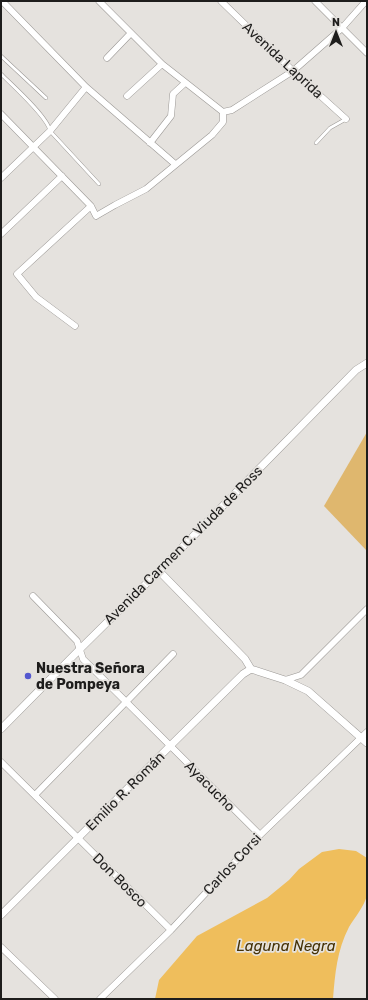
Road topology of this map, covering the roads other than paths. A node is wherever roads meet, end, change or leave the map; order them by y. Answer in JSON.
{"nodes":[{"id":1,"x":2,"y":1,"type":"edge"},
{"id":2,"x":99,"y":1,"type":"edge"},
{"id":3,"x":221,"y":1,"type":"edge"},
{"id":4,"x":316,"y":1,"type":"edge"},
{"id":5,"x":366,"y":1,"type":"edge"},
{"id":6,"x":342,"y":28,"type":"junction"},
{"id":7,"x":131,"y":34,"type":"junction"},
{"id":8,"x":367,"y":54,"type":"edge"},
{"id":9,"x":1,"y":56,"type":"edge"},
{"id":10,"x":107,"y":58,"type":"dead end"},
{"id":11,"x":162,"y":64,"type":"junction"},
{"id":12,"x":293,"y":71,"type":"junction"},
{"id":13,"x":1,"y":74,"type":"edge"},
{"id":14,"x":185,"y":83,"type":"junction"},
{"id":15,"x":86,"y":87,"type":"junction"},
{"id":16,"x":127,"y":96,"type":"dead end"},
{"id":17,"x":46,"y":98,"type":"dead end"},
{"id":18,"x":223,"y":112,"type":"junction"},
{"id":19,"x":1,"y":114,"type":"edge"},
{"id":20,"x":346,"y":119,"type":"joint"},
{"id":21,"x":50,"y":131,"type":"junction"},
{"id":22,"x":150,"y":143,"type":"junction"},
{"id":23,"x":316,"y":143,"type":"dead end"},
{"id":24,"x":33,"y":146,"type":"junction"},
{"id":25,"x":175,"y":164,"type":"junction"},
{"id":26,"x":62,"y":176,"type":"junction"},
{"id":27,"x":1,"y":178,"type":"edge"},
{"id":28,"x":99,"y":184,"type":"dead end"},
{"id":29,"x":90,"y":206,"type":"junction"},
{"id":30,"x":1,"y":234,"type":"edge"},
{"id":31,"x":75,"y":326,"type":"dead end"},
{"id":32,"x":367,"y":363,"type":"edge"},
{"id":33,"x":159,"y":571,"type":"junction"},
{"id":34,"x":33,"y":596,"type":"dead end"},
{"id":35,"x":367,"y":609,"type":"edge"},
{"id":36,"x":80,"y":649,"type":"junction"},
{"id":37,"x":173,"y":654,"type":"dead end"},
{"id":38,"x":251,"y":669,"type":"junction"},
{"id":39,"x":285,"y":680,"type":"junction"},
{"id":40,"x":127,"y":702,"type":"junction"},
{"id":41,"x":1,"y":729,"type":"edge"},
{"id":42,"x":367,"y":732,"type":"edge"},
{"id":43,"x":364,"y":741,"type":"edge"},
{"id":44,"x":170,"y":746,"type":"junction"},
{"id":45,"x":1,"y":762,"type":"edge"},
{"id":46,"x":34,"y":795,"type":"junction"},
{"id":47,"x":260,"y":835,"type":"junction"},
{"id":48,"x":78,"y":838,"type":"junction"},
{"id":49,"x":1,"y":915,"type":"edge"},
{"id":50,"x":171,"y":930,"type":"junction"},
{"id":51,"x":1,"y":947,"type":"edge"},
{"id":52,"x":55,"y":999,"type":"edge"},
{"id":53,"x":100,"y":999,"type":"edge"}],
"edges":[{"from":1,"to":15,"type":"street"},
{"from":2,"to":7,"type":"street"},
{"from":3,"to":12,"type":"street","name":"Avenida Laprida"},
{"from":4,"to":6,"type":"street"},
{"from":5,"to":6,"type":"street"},
{"from":6,"to":8,"type":"street"},
{"from":6,"to":12,"type":"street"},
{"from":7,"to":10,"type":"street"},
{"from":7,"to":11,"type":"street"},
{"from":9,"to":17,"type":"lane"},
{"from":11,"to":14,"type":"street"},
{"from":11,"to":16,"type":"street"},
{"from":12,"to":18,"type":"street"},
{"from":12,"to":20,"type":"street","name":"Avenida Laprida"},
{"from":13,"to":21,"type":"lane"},
{"from":14,"to":18,"type":"street"},
{"from":14,"to":22,"type":"street"},
{"from":15,"to":21,"type":"street"},
{"from":15,"to":22,"type":"street"},
{"from":18,"to":25,"type":"street"},
{"from":19,"to":24,"type":"street"},
{"from":20,"to":23,"type":"lane"},
{"from":21,"to":24,"type":"street"},
{"from":21,"to":28,"type":"lane"},
{"from":22,"to":25,"type":"street"},
{"from":24,"to":26,"type":"street"},
{"from":24,"to":27,"type":"street"},
{"from":25,"to":29,"type":"street"},
{"from":26,"to":29,"type":"street"},
{"from":26,"to":30,"type":"street"},
{"from":29,"to":31,"type":"street"},
{"from":32,"to":33,"type":"street","name":"Avenida Carmen C. Viuda de Ross"},
{"from":33,"to":36,"type":"street","name":"Avenida Carmen C. Viuda de Ross"},
{"from":33,"to":38,"type":"street"},
{"from":34,"to":36,"type":"street","name":"Ayacucho"},
{"from":35,"to":39,"type":"street"},
{"from":36,"to":40,"type":"street","name":"Ayacucho"},
{"from":36,"to":41,"type":"street","name":"Avenida Carmen C. Viuda de Ross"},
{"from":37,"to":40,"type":"street"},
{"from":38,"to":39,"type":"street"},
{"from":38,"to":44,"type":"street","name":"Emilio R. Román"},
{"from":39,"to":43,"type":"street"},
{"from":40,"to":44,"type":"street","name":"Ayacucho"},
{"from":40,"to":46,"type":"street"},
{"from":42,"to":43,"type":"street","name":"Carlos Corsi"},
{"from":43,"to":47,"type":"street","name":"Carlos Corsi"},
{"from":44,"to":47,"type":"street","name":"Ayacucho"},
{"from":44,"to":48,"type":"street","name":"Emilio R. Román"},
{"from":45,"to":46,"type":"street","name":"Don Bosco"},
{"from":46,"to":48,"type":"street","name":"Don Bosco"},
{"from":47,"to":50,"type":"street","name":"Carlos Corsi"},
{"from":48,"to":49,"type":"street","name":"Emilio R. Román"},
{"from":48,"to":50,"type":"street","name":"Don Bosco"},
{"from":50,"to":53,"type":"street","name":"Carlos Corsi"},
{"from":51,"to":52,"type":"street"}]}
